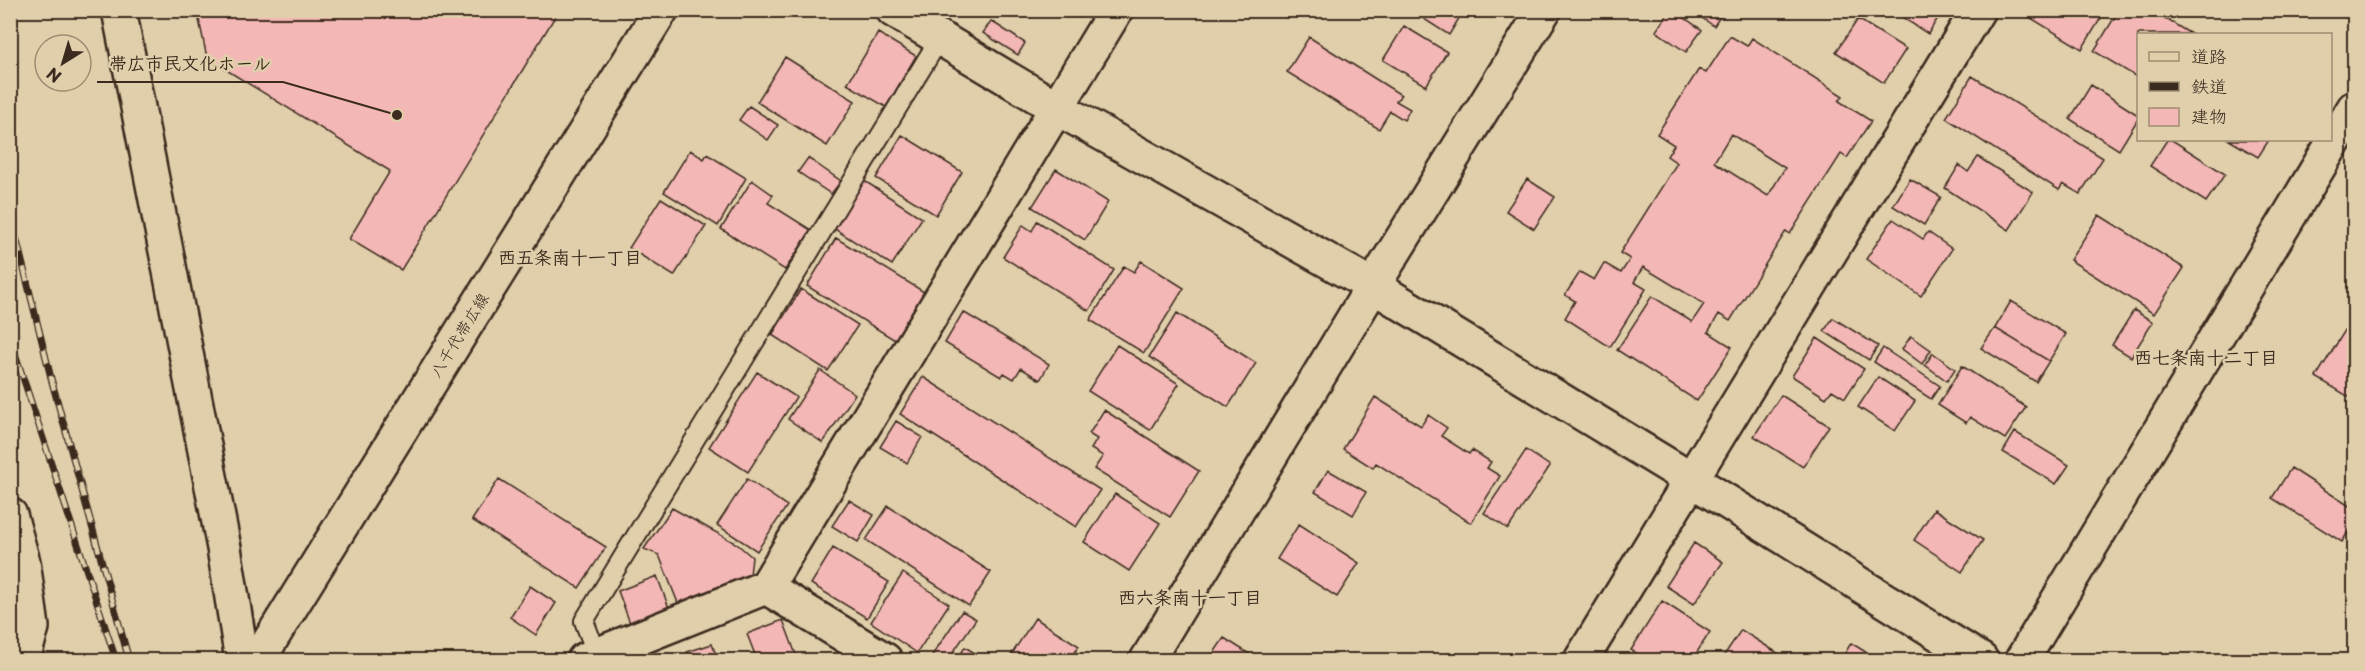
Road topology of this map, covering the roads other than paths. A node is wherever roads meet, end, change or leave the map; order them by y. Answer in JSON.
{"nodes":[{"id":1,"x":119,"y":10,"type":"edge"},
{"id":2,"x":661,"y":10,"type":"edge"},
{"id":3,"x":893,"y":10,"type":"edge"},
{"id":4,"x":1116,"y":10,"type":"edge"},
{"id":5,"x":1544,"y":10,"type":"edge"},
{"id":6,"x":1978,"y":10,"type":"edge"},
{"id":7,"x":940,"y":38,"type":"junction"},
{"id":8,"x":1057,"y":108,"type":"junction"},
{"id":9,"x":2355,"y":108,"type":"edge"},
{"id":10,"x":1373,"y":286,"type":"junction"},
{"id":11,"x":1692,"y":480,"type":"junction"},
{"id":12,"x":10,"y":515,"type":"edge"},
{"id":13,"x":766,"y":587,"type":"junction"},
{"id":14,"x":608,"y":655,"type":"edge"},
{"id":15,"x":23,"y":660,"type":"edge"},
{"id":16,"x":242,"y":660,"type":"edge"},
{"id":17,"x":258,"y":660,"type":"edge"},
{"id":18,"x":885,"y":660,"type":"edge"},
{"id":19,"x":1147,"y":660,"type":"edge"},
{"id":20,"x":1581,"y":660,"type":"edge"},
{"id":21,"x":1981,"y":660,"type":"edge"},
{"id":22,"x":2022,"y":660,"type":"edge"}],
"edges":[{"from":1,"to":16,"type":"street"},
{"from":2,"to":17,"type":"street","name":"八千代帯広線"},
{"from":3,"to":7,"type":"street"},
{"from":4,"to":8,"type":"street"},
{"from":5,"to":10,"type":"street"},
{"from":6,"to":11,"type":"street"},
{"from":7,"to":8,"type":"street"},
{"from":7,"to":14,"type":"lane"},
{"from":8,"to":10,"type":"street"},
{"from":8,"to":13,"type":"street"},
{"from":9,"to":22,"type":"street"},
{"from":10,"to":11,"type":"street"},
{"from":10,"to":19,"type":"street"},
{"from":11,"to":20,"type":"street"},
{"from":11,"to":21,"type":"street"},
{"from":12,"to":15,"type":"street"},
{"from":13,"to":14,"type":"street"},
{"from":13,"to":18,"type":"street"}]}
